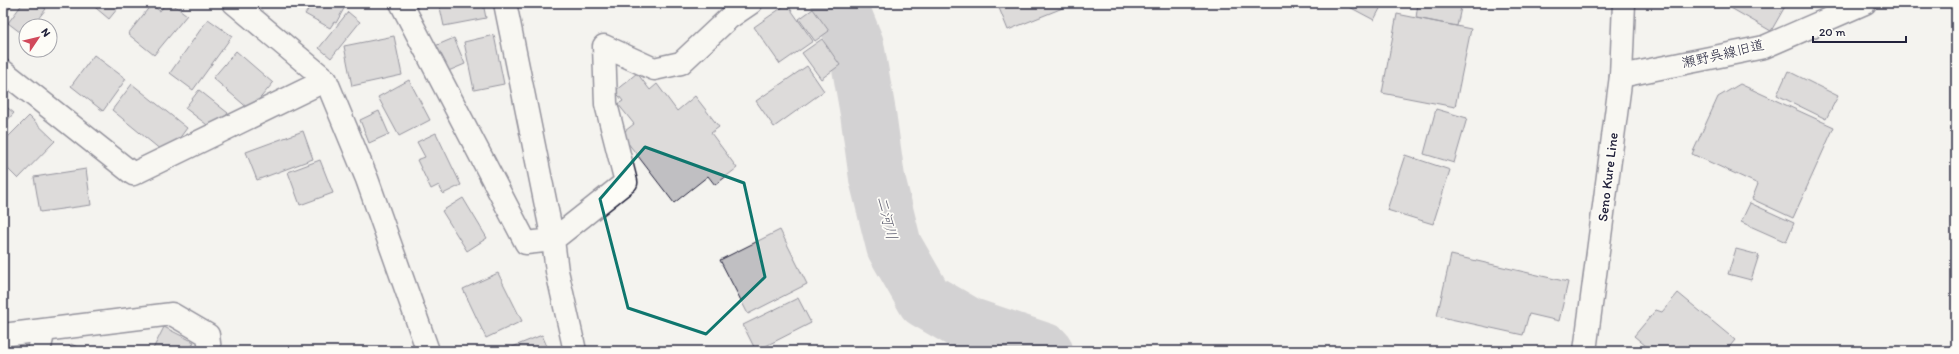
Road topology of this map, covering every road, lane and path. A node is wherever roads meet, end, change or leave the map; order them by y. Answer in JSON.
{"nodes":[{"id":1,"x":234,"y":3,"type":"edge"},
{"id":2,"x":401,"y":3,"type":"edge"},
{"id":3,"x":505,"y":3,"type":"edge"},
{"id":4,"x":751,"y":3,"type":"edge"},
{"id":5,"x":1624,"y":3,"type":"edge"},
{"id":6,"x":1865,"y":3,"type":"edge"},
{"id":7,"x":3,"y":71,"type":"edge"},
{"id":8,"x":1621,"y":76,"type":"junction"},
{"id":9,"x":326,"y":80,"type":"junction"},
{"id":10,"x":553,"y":240,"type":"junction"},
{"id":11,"x":44,"y":330,"type":"junction"},
{"id":12,"x":3,"y":335,"type":"edge"},
{"id":13,"x":39,"y":351,"type":"edge"},
{"id":14,"x":210,"y":351,"type":"edge"},
{"id":15,"x":428,"y":351,"type":"edge"},
{"id":16,"x":575,"y":351,"type":"edge"},
{"id":17,"x":1586,"y":351,"type":"edge"}],
"edges":[{"from":1,"to":9,"type":"street"},
{"from":2,"to":10,"type":"street"},
{"from":3,"to":10,"type":"street"},
{"from":4,"to":10,"type":"street"},
{"from":5,"to":8,"type":"street","name":"Seno Kure Line"},
{"from":6,"to":8,"type":"street","name":"瀬野呉線旧道"},
{"from":7,"to":9,"type":"street"},
{"from":8,"to":17,"type":"street","name":"Seno Kure Line"},
{"from":9,"to":15,"type":"street"},
{"from":10,"to":16,"type":"street"},
{"from":11,"to":12,"type":"street"},
{"from":11,"to":13,"type":"street"},
{"from":11,"to":14,"type":"street"}]}
